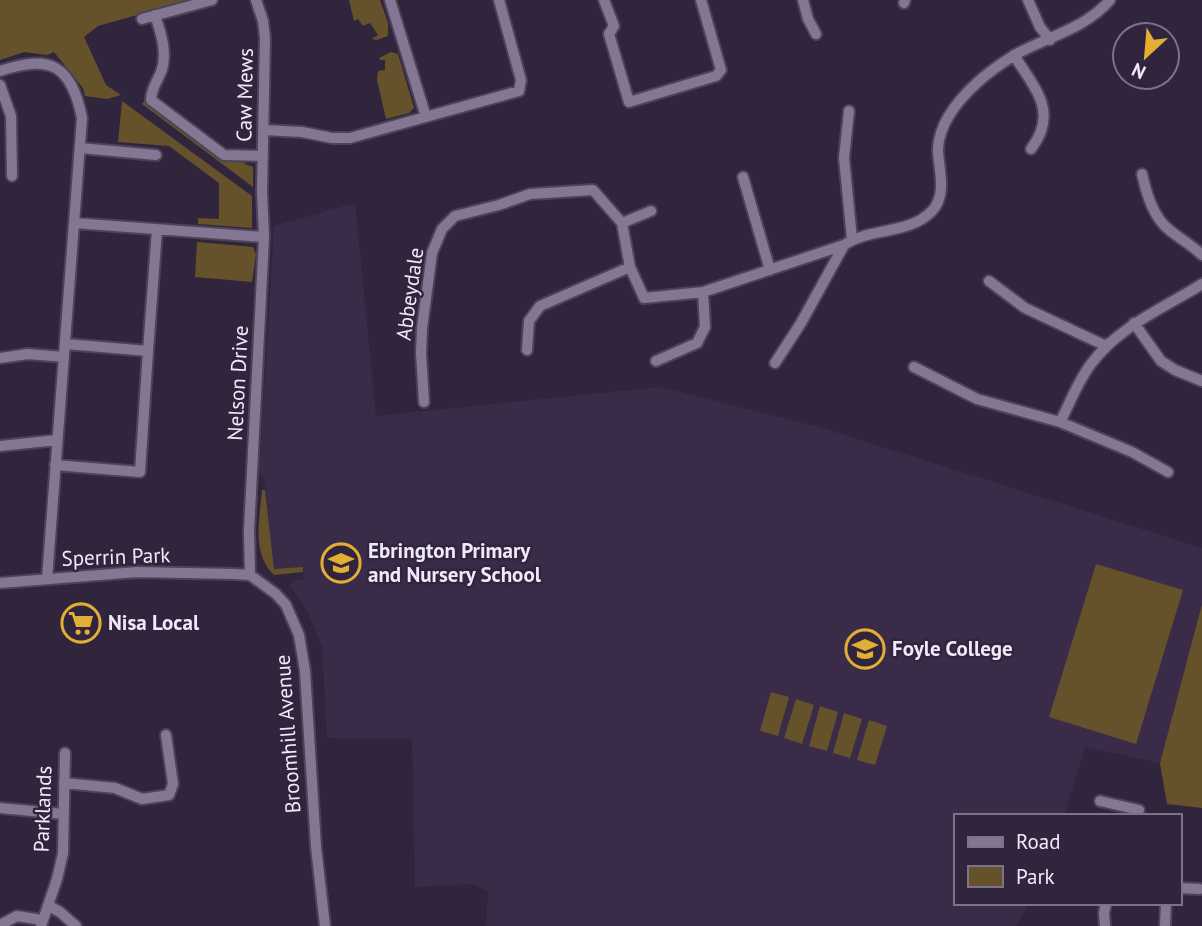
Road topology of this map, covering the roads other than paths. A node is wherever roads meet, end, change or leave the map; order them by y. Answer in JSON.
{"nodes":[{"id":1,"x":212,"y":0,"type":"edge"},
{"id":2,"x":256,"y":0,"type":"edge"},
{"id":3,"x":390,"y":0,"type":"edge"},
{"id":4,"x":499,"y":0,"type":"edge"},
{"id":5,"x":604,"y":0,"type":"edge"},
{"id":6,"x":701,"y":0,"type":"edge"},
{"id":7,"x":803,"y":0,"type":"edge"},
{"id":8,"x":1028,"y":0,"type":"edge"},
{"id":9,"x":1110,"y":0,"type":"edge"},
{"id":10,"x":155,"y":15,"type":"junction"},
{"id":11,"x":142,"y":19,"type":"dead end"},
{"id":12,"x":816,"y":34,"type":"dead end"},
{"id":13,"x":1050,"y":40,"type":"junction"},
{"id":14,"x":1014,"y":55,"type":"junction"},
{"id":15,"x":0,"y":71,"type":"edge"},
{"id":16,"x":0,"y":85,"type":"edge"},
{"id":17,"x":849,"y":111,"type":"dead end"},
{"id":18,"x":426,"y":117,"type":"junction"},
{"id":19,"x":264,"y":130,"type":"junction"},
{"id":20,"x":80,"y":148,"type":"junction"},
{"id":21,"x":1031,"y":149,"type":"dead end"},
{"id":22,"x":156,"y":155,"type":"dead end"},
{"id":23,"x":263,"y":156,"type":"junction"},
{"id":24,"x":1142,"y":174,"type":"dead end"},
{"id":25,"x":12,"y":176,"type":"dead end"},
{"id":26,"x":743,"y":177,"type":"dead end"},
{"id":27,"x":262,"y":192,"type":"joint"},
{"id":28,"x":651,"y":211,"type":"dead end"},
{"id":29,"x":74,"y":223,"type":"junction"},
{"id":30,"x":622,"y":223,"type":"junction"},
{"id":31,"x":158,"y":230,"type":"junction"},
{"id":32,"x":264,"y":237,"type":"junction"},
{"id":33,"x":848,"y":242,"type":"junction"},
{"id":34,"x":1202,"y":255,"type":"edge"},
{"id":35,"x":630,"y":267,"type":"junction"},
{"id":36,"x":770,"y":270,"type":"junction"},
{"id":37,"x":989,"y":281,"type":"dead end"},
{"id":38,"x":1202,"y":284,"type":"edge"},
{"id":39,"x":703,"y":292,"type":"junction"},
{"id":40,"x":1134,"y":323,"type":"junction"},
{"id":41,"x":1109,"y":343,"type":"junction"},
{"id":42,"x":66,"y":344,"type":"junction"},
{"id":43,"x":527,"y":350,"type":"dead end"},
{"id":44,"x":148,"y":351,"type":"junction"},
{"id":45,"x":65,"y":357,"type":"junction"},
{"id":46,"x":0,"y":358,"type":"edge"},
{"id":47,"x":656,"y":361,"type":"dead end"},
{"id":48,"x":775,"y":363,"type":"dead end"},
{"id":49,"x":914,"y":367,"type":"dead end"},
{"id":50,"x":1202,"y":381,"type":"edge"},
{"id":51,"x":424,"y":402,"type":"dead end"},
{"id":52,"x":1060,"y":422,"type":"junction"},
{"id":53,"x":57,"y":440,"type":"junction"},
{"id":54,"x":0,"y":446,"type":"edge"},
{"id":55,"x":55,"y":465,"type":"junction"},
{"id":56,"x":1168,"y":472,"type":"dead end"},
{"id":57,"x":250,"y":575,"type":"junction"},
{"id":58,"x":47,"y":579,"type":"junction"},
{"id":59,"x":0,"y":583,"type":"edge"},
{"id":60,"x":166,"y":735,"type":"dead end"},
{"id":61,"x":65,"y":753,"type":"dead end"},
{"id":62,"x":64,"y":783,"type":"junction"},
{"id":63,"x":1100,"y":801,"type":"dead end"},
{"id":64,"x":0,"y":808,"type":"edge"},
{"id":65,"x":1131,"y":811,"type":"edge"},
{"id":66,"x":64,"y":814,"type":"junction"},
{"id":67,"x":1181,"y":888,"type":"edge"},
{"id":68,"x":1200,"y":889,"type":"edge"},
{"id":69,"x":1106,"y":905,"type":"edge"},
{"id":70,"x":1166,"y":905,"type":"edge"},
{"id":71,"x":48,"y":906,"type":"junction"},
{"id":72,"x":41,"y":923,"type":"edge"},
{"id":73,"x":0,"y":925,"type":"edge"},
{"id":74,"x":76,"y":926,"type":"edge"},
{"id":75,"x":325,"y":926,"type":"edge"},
{"id":76,"x":1105,"y":926,"type":"edge"},
{"id":77,"x":1165,"y":926,"type":"edge"}],
"edges":[{"from":1,"to":10,"type":"street"},
{"from":2,"to":19,"type":"street","name":"Caw Mews"},
{"from":3,"to":18,"type":"street"},
{"from":4,"to":18,"type":"street"},
{"from":5,"to":6,"type":"street"},
{"from":7,"to":12,"type":"street"},
{"from":8,"to":13,"type":"street"},
{"from":9,"to":13,"type":"street"},
{"from":10,"to":11,"type":"street"},
{"from":10,"to":23,"type":"street"},
{"from":13,"to":14,"type":"street"},
{"from":14,"to":21,"type":"street"},
{"from":14,"to":33,"type":"street"},
{"from":15,"to":20,"type":"street"},
{"from":16,"to":25,"type":"street"},
{"from":17,"to":33,"type":"street"},
{"from":18,"to":19,"type":"street"},
{"from":19,"to":23,"type":"street","name":"Caw Mews"},
{"from":20,"to":22,"type":"street"},
{"from":20,"to":29,"type":"street"},
{"from":23,"to":27,"type":"street","name":"Caw Mews"},
{"from":24,"to":34,"type":"street"},
{"from":26,"to":36,"type":"street"},
{"from":27,"to":32,"type":"street","name":"Nelson Drive"},
{"from":28,"to":30,"type":"street"},
{"from":29,"to":31,"type":"street"},
{"from":29,"to":42,"type":"street"},
{"from":30,"to":35,"type":"street"},
{"from":30,"to":51,"type":"street","name":"Abbeydale"},
{"from":31,"to":32,"type":"street"},
{"from":31,"to":44,"type":"street"},
{"from":32,"to":57,"type":"street","name":"Nelson Drive"},
{"from":33,"to":36,"type":"street"},
{"from":33,"to":48,"type":"street"},
{"from":35,"to":39,"type":"street"},
{"from":35,"to":43,"type":"street"},
{"from":36,"to":39,"type":"street"},
{"from":37,"to":41,"type":"street"},
{"from":38,"to":40,"type":"street"},
{"from":39,"to":47,"type":"street"},
{"from":40,"to":41,"type":"street"},
{"from":40,"to":50,"type":"street"},
{"from":41,"to":52,"type":"street"},
{"from":42,"to":44,"type":"street"},
{"from":42,"to":45,"type":"street"},
{"from":44,"to":55,"type":"street"},
{"from":45,"to":46,"type":"street"},
{"from":45,"to":53,"type":"street"},
{"from":49,"to":52,"type":"street"},
{"from":52,"to":56,"type":"street"},
{"from":53,"to":54,"type":"street"},
{"from":53,"to":55,"type":"street"},
{"from":55,"to":58,"type":"street"},
{"from":57,"to":58,"type":"street","name":"Sperrin Park"},
{"from":57,"to":75,"type":"street","name":"Broomhill Avenue"},
{"from":58,"to":59,"type":"street","name":"Sperrin Park"},
{"from":60,"to":62,"type":"street"},
{"from":61,"to":62,"type":"street","name":"Parklands"},
{"from":62,"to":66,"type":"street","name":"Parklands"},
{"from":63,"to":65,"type":"street"},
{"from":64,"to":66,"type":"street"},
{"from":66,"to":71,"type":"street","name":"Parklands"},
{"from":67,"to":68,"type":"street"},
{"from":69,"to":76,"type":"street"},
{"from":70,"to":77,"type":"street"},
{"from":71,"to":72,"type":"street","name":"Parklands"},
{"from":71,"to":74,"type":"street"},
{"from":72,"to":73,"type":"street","name":"Parklands"}]}
